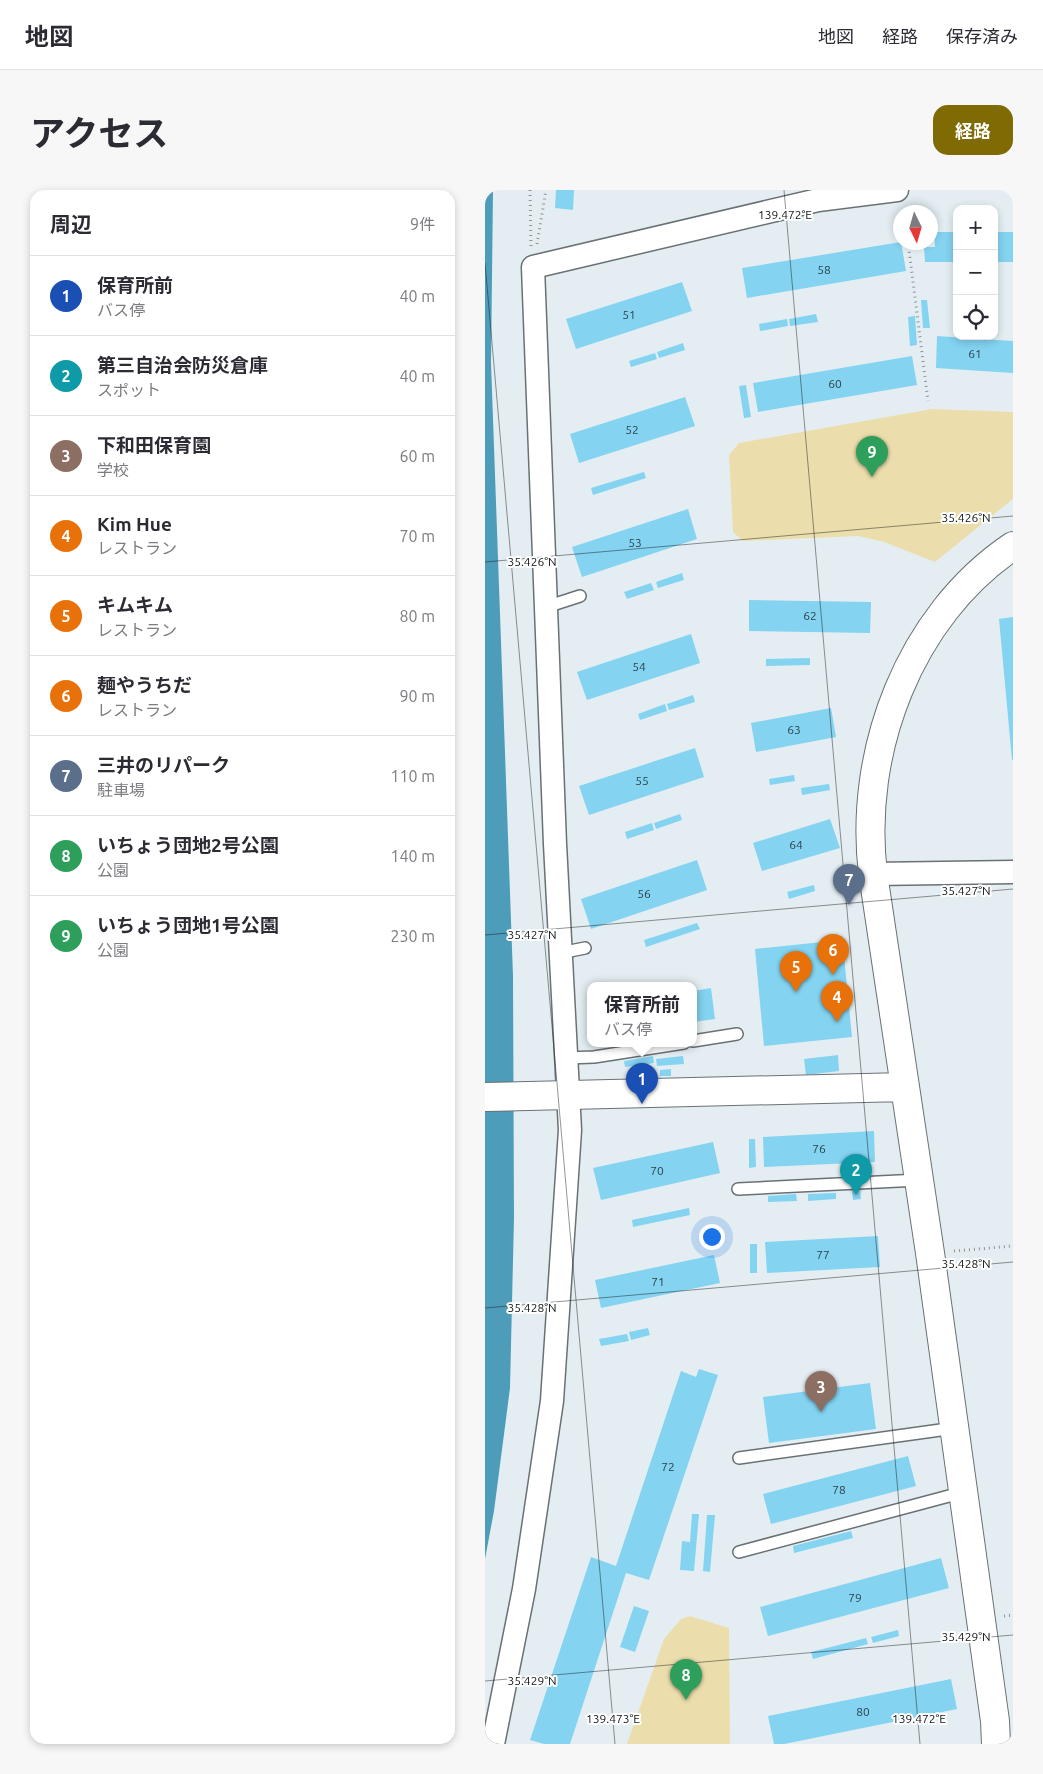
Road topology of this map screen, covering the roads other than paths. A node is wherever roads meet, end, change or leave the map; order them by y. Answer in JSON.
{"nodes":[{"id":1,"x":897,"y":190,"type":"edge"},
{"id":2,"x":1013,"y":546,"type":"edge"},
{"id":3,"x":580,"y":596,"type":"dead end"},
{"id":4,"x":546,"y":607,"type":"junction"},
{"id":5,"x":1013,"y":872,"type":"edge"},
{"id":6,"x":873,"y":874,"type":"junction"},
{"id":7,"x":585,"y":948,"type":"dead end"},
{"id":8,"x":560,"y":953,"type":"junction"},
{"id":9,"x":737,"y":1034,"type":"dead end"},
{"id":10,"x":697,"y":1040,"type":"edge"},
{"id":11,"x":658,"y":1047,"type":"edge"},
{"id":12,"x":567,"y":1058,"type":"junction"},
{"id":13,"x":905,"y":1087,"type":"junction"},
{"id":14,"x":559,"y":1095,"type":"junction"},
{"id":15,"x":485,"y":1097,"type":"edge"},
{"id":16,"x":920,"y":1180,"type":"junction"},
{"id":17,"x":738,"y":1189,"type":"dead end"},
{"id":18,"x":955,"y":1428,"type":"junction"},
{"id":19,"x":739,"y":1458,"type":"dead end"},
{"id":20,"x":964,"y":1492,"type":"junction"},
{"id":21,"x":739,"y":1552,"type":"dead end"},
{"id":22,"x":493,"y":1744,"type":"edge"},
{"id":23,"x":996,"y":1744,"type":"edge"}],
"edges":[{"from":1,"to":4,"type":"street"},
{"from":2,"to":6,"type":"street"},
{"from":3,"to":4,"type":"lane"},
{"from":4,"to":8,"type":"street"},
{"from":5,"to":6,"type":"street"},
{"from":6,"to":13,"type":"street"},
{"from":7,"to":8,"type":"lane"},
{"from":8,"to":12,"type":"street"},
{"from":9,"to":10,"type":"lane"},
{"from":11,"to":12,"type":"lane"},
{"from":12,"to":14,"type":"street"},
{"from":13,"to":14,"type":"street"},
{"from":13,"to":16,"type":"street"},
{"from":14,"to":15,"type":"street"},
{"from":14,"to":22,"type":"street"},
{"from":16,"to":17,"type":"lane"},
{"from":16,"to":18,"type":"street"},
{"from":18,"to":19,"type":"lane"},
{"from":18,"to":20,"type":"street"},
{"from":20,"to":21,"type":"lane"},
{"from":20,"to":23,"type":"street"}]}
